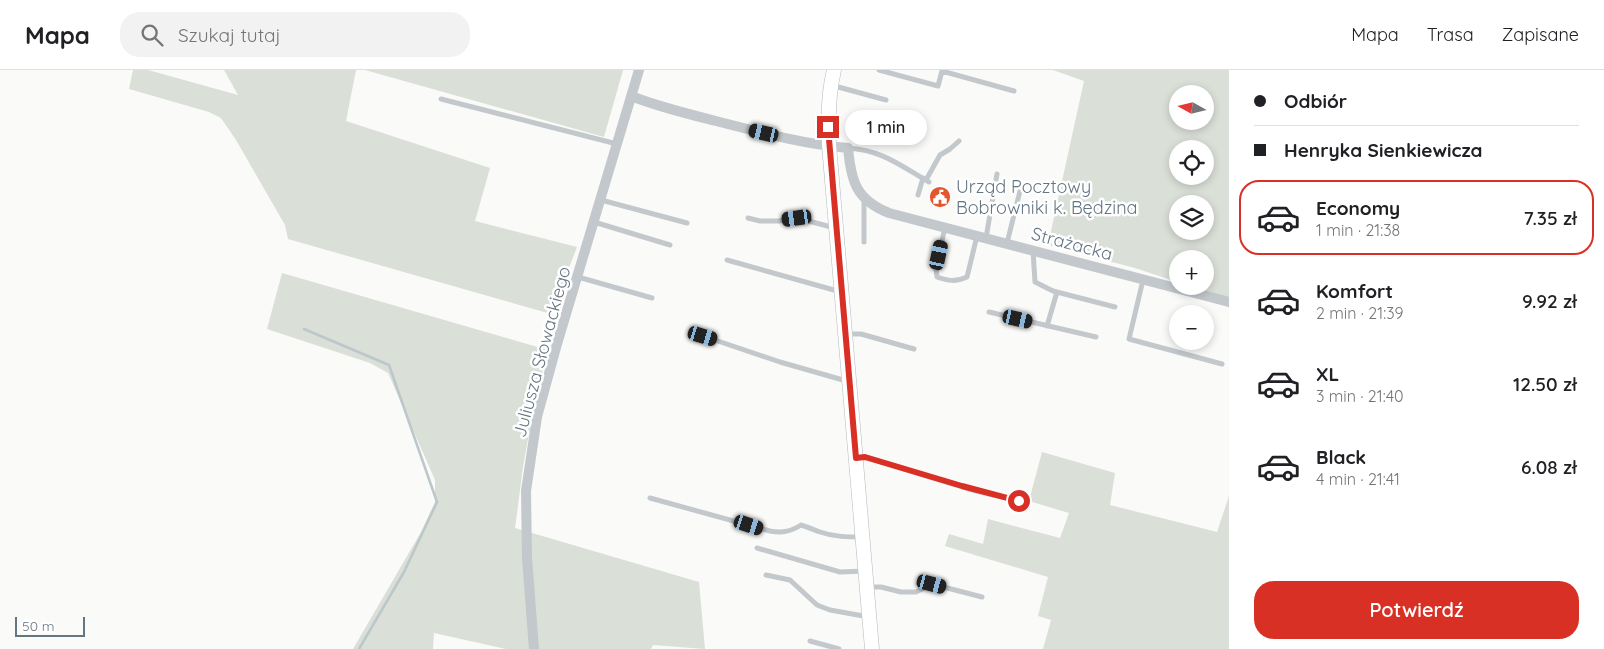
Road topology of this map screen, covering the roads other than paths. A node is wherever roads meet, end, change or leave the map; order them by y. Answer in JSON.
{"nodes":[{"id":1,"x":639,"y":70,"type":"edge"},
{"id":2,"x":834,"y":70,"type":"edge"},
{"id":3,"x":879,"y":70,"type":"edge"},
{"id":4,"x":941,"y":70,"type":"edge"},
{"id":5,"x":831,"y":85,"type":"junction"},
{"id":6,"x":1014,"y":91,"type":"dead end"},
{"id":7,"x":631,"y":96,"type":"junction"},
{"id":8,"x":441,"y":99,"type":"dead end"},
{"id":9,"x":886,"y":100,"type":"dead end"},
{"id":10,"x":959,"y":142,"type":"dead end"},
{"id":11,"x":617,"y":144,"type":"junction"},
{"id":12,"x":829,"y":145,"type":"junction"},
{"id":13,"x":848,"y":148,"type":"junction"},
{"id":14,"x":997,"y":174,"type":"dead end"},
{"id":15,"x":926,"y":180,"type":"junction"},
{"id":16,"x":1021,"y":187,"type":"dead end"},
{"id":17,"x":918,"y":196,"type":"dead end"},
{"id":18,"x":864,"y":198,"type":"junction"},
{"id":19,"x":600,"y":200,"type":"junction"},
{"id":20,"x":748,"y":218,"type":"dead end"},
{"id":21,"x":594,"y":222,"type":"junction"},
{"id":22,"x":687,"y":223,"type":"dead end"},
{"id":23,"x":944,"y":227,"type":"junction"},
{"id":24,"x":836,"y":228,"type":"junction"},
{"id":25,"x":981,"y":237,"type":"junction"},
{"id":26,"x":864,"y":242,"type":"dead end"},
{"id":27,"x":1007,"y":243,"type":"junction"},
{"id":28,"x":670,"y":245,"type":"dead end"},
{"id":29,"x":1033,"y":250,"type":"junction"},
{"id":30,"x":728,"y":260,"type":"dead end"},
{"id":31,"x":578,"y":277,"type":"junction"},
{"id":32,"x":1143,"y":280,"type":"junction"},
{"id":33,"x":842,"y":292,"type":"junction"},
{"id":34,"x":1057,"y":292,"type":"junction"},
{"id":35,"x":652,"y":298,"type":"dead end"},
{"id":36,"x":1229,"y":302,"type":"edge"},
{"id":37,"x":1115,"y":308,"type":"dead end"},
{"id":38,"x":989,"y":312,"type":"dead end"},
{"id":39,"x":1047,"y":326,"type":"junction"},
{"id":40,"x":845,"y":334,"type":"junction"},
{"id":41,"x":703,"y":336,"type":"dead end"},
{"id":42,"x":1096,"y":337,"type":"dead end"},
{"id":43,"x":914,"y":349,"type":"dead end"},
{"id":44,"x":1222,"y":364,"type":"dead end"},
{"id":45,"x":850,"y":379,"type":"junction"},
{"id":46,"x":856,"y":458,"type":"junction"},
{"id":47,"x":650,"y":498,"type":"dead end"},
{"id":48,"x":1019,"y":501,"type":"dead end"},
{"id":49,"x":863,"y":537,"type":"junction"},
{"id":50,"x":756,"y":548,"type":"dead end"},
{"id":51,"x":866,"y":571,"type":"junction"},
{"id":52,"x":766,"y":575,"type":"dead end"},
{"id":53,"x":867,"y":587,"type":"junction"},
{"id":54,"x":982,"y":597,"type":"dead end"},
{"id":55,"x":870,"y":617,"type":"junction"},
{"id":56,"x":810,"y":641,"type":"dead end"},
{"id":57,"x":534,"y":649,"type":"edge"},
{"id":58,"x":839,"y":649,"type":"edge"},
{"id":59,"x":872,"y":649,"type":"edge"}],
"edges":[{"from":1,"to":7,"type":"street","name":"Juliusza Słowackiego"},
{"from":2,"to":5,"type":"street"},
{"from":3,"to":4,"type":"lane"},
{"from":4,"to":6,"type":"lane"},
{"from":5,"to":9,"type":"lane"},
{"from":5,"to":12,"type":"street"},
{"from":7,"to":11,"type":"street","name":"Juliusza Słowackiego"},
{"from":7,"to":12,"type":"street"},
{"from":8,"to":11,"type":"lane"},
{"from":10,"to":15,"type":"lane"},
{"from":11,"to":19,"type":"street","name":"Juliusza Słowackiego"},
{"from":12,"to":13,"type":"street"},
{"from":12,"to":24,"type":"street"},
{"from":13,"to":15,"type":"lane"},
{"from":13,"to":18,"type":"street","name":"Strażacka"},
{"from":14,"to":25,"type":"lane"},
{"from":15,"to":17,"type":"lane"},
{"from":16,"to":27,"type":"lane"},
{"from":18,"to":23,"type":"street","name":"Strażacka"},
{"from":18,"to":26,"type":"lane"},
{"from":19,"to":21,"type":"street","name":"Juliusza Słowackiego"},
{"from":19,"to":22,"type":"lane"},
{"from":20,"to":24,"type":"lane"},
{"from":21,"to":28,"type":"lane"},
{"from":21,"to":31,"type":"street","name":"Juliusza Słowackiego"},
{"from":23,"to":25,"type":"street","name":"Strażacka"},
{"from":23,"to":25,"type":"lane"},
{"from":24,"to":33,"type":"street"},
{"from":25,"to":27,"type":"street","name":"Strażacka"},
{"from":27,"to":29,"type":"street","name":"Strażacka"},
{"from":29,"to":32,"type":"street","name":"Strażacka"},
{"from":29,"to":34,"type":"lane"},
{"from":30,"to":33,"type":"lane"},
{"from":31,"to":35,"type":"lane"},
{"from":31,"to":57,"type":"street","name":"Juliusza Słowackiego"},
{"from":32,"to":36,"type":"street","name":"Strażacka"},
{"from":32,"to":44,"type":"lane"},
{"from":33,"to":40,"type":"street"},
{"from":34,"to":37,"type":"lane"},
{"from":34,"to":39,"type":"lane"},
{"from":38,"to":39,"type":"lane"},
{"from":39,"to":42,"type":"lane"},
{"from":40,"to":43,"type":"lane"},
{"from":40,"to":45,"type":"street"},
{"from":41,"to":45,"type":"lane"},
{"from":45,"to":46,"type":"street"},
{"from":46,"to":48,"type":"lane"},
{"from":46,"to":49,"type":"street"},
{"from":47,"to":49,"type":"lane"},
{"from":49,"to":51,"type":"street"},
{"from":50,"to":51,"type":"lane"},
{"from":51,"to":53,"type":"street"},
{"from":52,"to":55,"type":"lane"},
{"from":53,"to":54,"type":"lane"},
{"from":53,"to":55,"type":"street"},
{"from":55,"to":59,"type":"street"},
{"from":56,"to":58,"type":"lane"}]}
